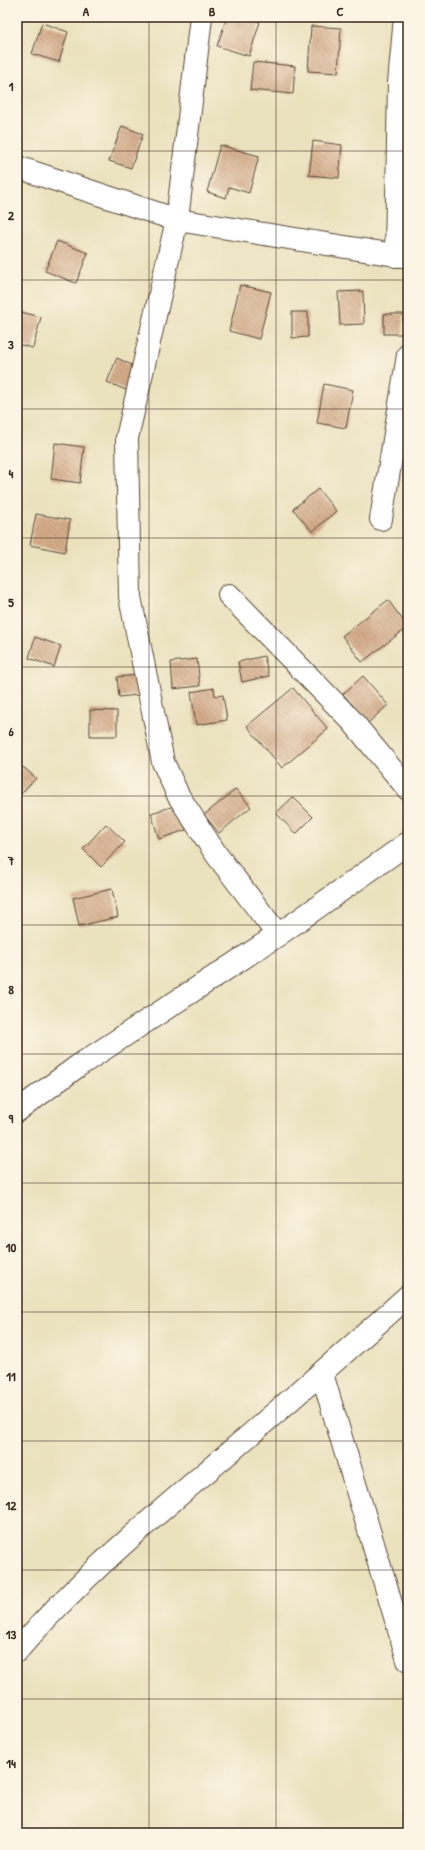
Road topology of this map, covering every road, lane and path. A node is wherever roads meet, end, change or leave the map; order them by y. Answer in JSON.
{"nodes":[{"id":1,"x":201,"y":17,"type":"edge"},
{"id":2,"x":405,"y":17,"type":"edge"},
{"id":3,"x":17,"y":166,"type":"edge"},
{"id":4,"x":177,"y":220,"type":"junction"},
{"id":5,"x":402,"y":257,"type":"edge"},
{"id":6,"x":408,"y":355,"type":"edge"},
{"id":7,"x":381,"y":519,"type":"dead end"},
{"id":8,"x":229,"y":595,"type":"dead end"},
{"id":9,"x":408,"y":789,"type":"edge"},
{"id":10,"x":408,"y":843,"type":"edge"},
{"id":11,"x":278,"y":935,"type":"junction"},
{"id":12,"x":17,"y":1111,"type":"edge"},
{"id":13,"x":408,"y":1296,"type":"edge"},
{"id":14,"x":322,"y":1374,"type":"junction"},
{"id":15,"x":17,"y":1651,"type":"edge"},
{"id":16,"x":408,"y":1660,"type":"edge"}],
"edges":[{"from":1,"to":4,"type":"street"},
{"from":2,"to":5,"type":"street"},
{"from":3,"to":4,"type":"street"},
{"from":4,"to":5,"type":"street"},
{"from":4,"to":11,"type":"street"},
{"from":6,"to":7,"type":"street"},
{"from":8,"to":9,"type":"street"},
{"from":10,"to":11,"type":"street"},
{"from":11,"to":12,"type":"street"},
{"from":13,"to":14,"type":"street"},
{"from":14,"to":15,"type":"street"},
{"from":14,"to":16,"type":"street"}]}
